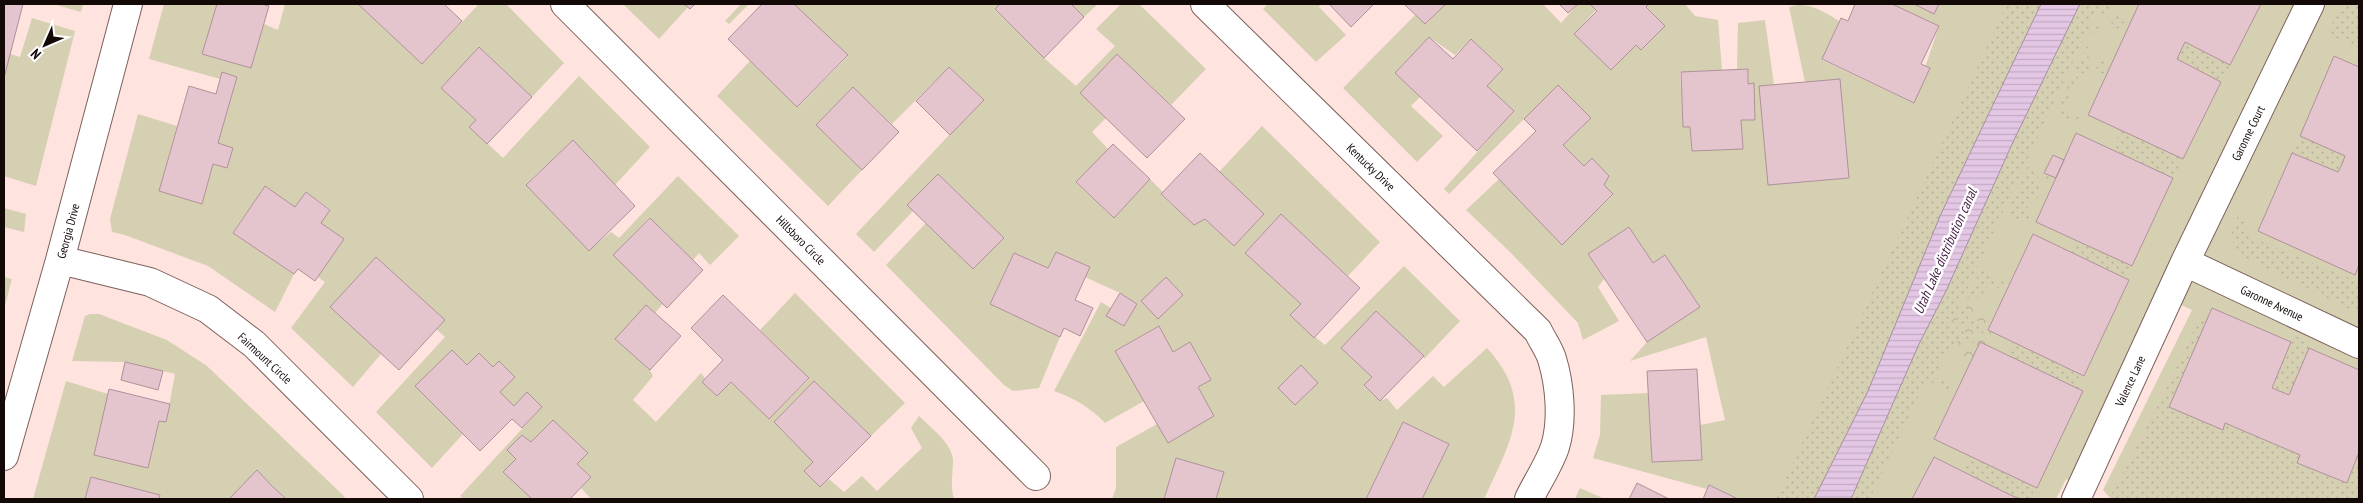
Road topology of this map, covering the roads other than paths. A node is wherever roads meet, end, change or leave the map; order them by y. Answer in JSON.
{"nodes":[{"id":1,"x":128,"y":4,"type":"edge"},
{"id":2,"x":565,"y":4,"type":"edge"},
{"id":3,"x":1205,"y":4,"type":"edge"},
{"id":4,"x":2310,"y":4,"type":"edge"},
{"id":5,"x":60,"y":260,"type":"junction"},
{"id":6,"x":2185,"y":262,"type":"junction"},
{"id":7,"x":2359,"y":344,"type":"edge"},
{"id":8,"x":4,"y":456,"type":"edge"},
{"id":9,"x":1036,"y":476,"type":"dead end"},
{"id":10,"x":409,"y":499,"type":"edge"},
{"id":11,"x":1529,"y":499,"type":"edge"},
{"id":12,"x":2076,"y":499,"type":"edge"}],
"edges":[{"from":1,"to":5,"type":"street","name":"Georgia Drive"},
{"from":2,"to":9,"type":"street","name":"Hillsboro Circle"},
{"from":3,"to":11,"type":"street","name":"Kentucky Drive"},
{"from":4,"to":6,"type":"street","name":"Garonne Court"},
{"from":5,"to":8,"type":"street","name":"Georgia Drive"},
{"from":5,"to":10,"type":"street","name":"Fairmount Circle"},
{"from":6,"to":7,"type":"street","name":"Garonne Avenue"},
{"from":6,"to":12,"type":"street","name":"Valence Lane"}]}
